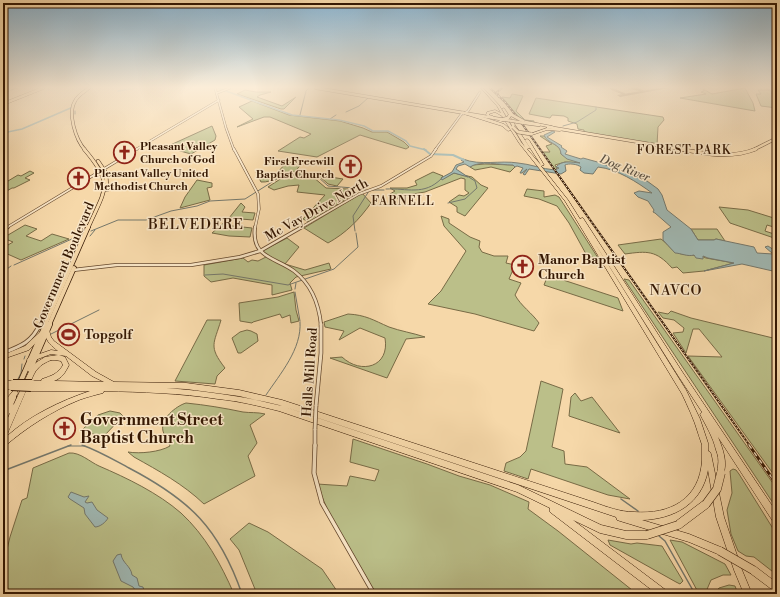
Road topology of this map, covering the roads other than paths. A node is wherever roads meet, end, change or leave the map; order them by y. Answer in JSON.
{"nodes":[{"id":1,"x":71,"y":116,"type":"edge"},
{"id":2,"x":193,"y":116,"type":"edge"},
{"id":3,"x":223,"y":116,"type":"edge"},
{"id":4,"x":461,"y":116,"type":"edge"},
{"id":5,"x":480,"y":116,"type":"junction"},
{"id":6,"x":481,"y":116,"type":"edge"},
{"id":7,"x":489,"y":116,"type":"edge"},
{"id":8,"x":502,"y":116,"type":"edge"},
{"id":9,"x":504,"y":116,"type":"edge"},
{"id":10,"x":505,"y":116,"type":"edge"},
{"id":11,"x":508,"y":116,"type":"edge"},
{"id":12,"x":510,"y":116,"type":"edge"},
{"id":13,"x":513,"y":116,"type":"edge"},
{"id":14,"x":493,"y":118,"type":"junction"},
{"id":15,"x":524,"y":122,"type":"junction"},
{"id":16,"x":540,"y":125,"type":"junction"},
{"id":17,"x":546,"y":127,"type":"junction"},
{"id":18,"x":552,"y":127,"type":"junction"},
{"id":19,"x":509,"y":129,"type":"junction"},
{"id":20,"x":560,"y":130,"type":"junction"},
{"id":21,"x":543,"y":131,"type":"junction"},
{"id":22,"x":578,"y":132,"type":"junction"},
{"id":23,"x":533,"y":134,"type":"junction"},
{"id":24,"x":777,"y":138,"type":"edge"},
{"id":25,"x":520,"y":142,"type":"junction"},
{"id":26,"x":542,"y":166,"type":"junction"},
{"id":27,"x":103,"y":170,"type":"junction"},
{"id":28,"x":549,"y":174,"type":"junction"},
{"id":29,"x":3,"y":230,"type":"edge"},
{"id":30,"x":260,"y":251,"type":"junction"},
{"id":31,"x":71,"y":270,"type":"junction"},
{"id":32,"x":615,"y":274,"type":"junction"},
{"id":33,"x":44,"y":332,"type":"junction"},
{"id":34,"x":3,"y":353,"type":"edge"},
{"id":35,"x":3,"y":357,"type":"edge"},
{"id":36,"x":36,"y":357,"type":"junction"},
{"id":37,"x":71,"y":357,"type":"junction"},
{"id":38,"x":30,"y":360,"type":"junction"},
{"id":39,"x":676,"y":368,"type":"junction"},
{"id":40,"x":34,"y":385,"type":"junction"},
{"id":41,"x":7,"y":386,"type":"edge"},
{"id":42,"x":119,"y":387,"type":"junction"},
{"id":43,"x":15,"y":393,"type":"joint"},
{"id":44,"x":14,"y":407,"type":"junction"},
{"id":45,"x":4,"y":411,"type":"edge"},
{"id":46,"x":3,"y":422,"type":"edge"},
{"id":47,"x":3,"y":432,"type":"edge"},
{"id":48,"x":3,"y":436,"type":"edge"},
{"id":49,"x":705,"y":443,"type":"junction"},
{"id":50,"x":3,"y":444,"type":"edge"},
{"id":51,"x":544,"y":502,"type":"junction"},
{"id":52,"x":593,"y":506,"type":"junction"},
{"id":53,"x":777,"y":520,"type":"edge"},
{"id":54,"x":777,"y":588,"type":"edge"},
{"id":55,"x":374,"y":594,"type":"edge"},
{"id":56,"x":664,"y":594,"type":"edge"},
{"id":57,"x":748,"y":594,"type":"edge"}],
"edges":[{"from":1,"to":27,"type":"main road"},
{"from":2,"to":27,"type":"street"},
{"from":3,"to":30,"type":"street"},
{"from":4,"to":30,"type":"street","name":"Mc Vay Drive North"},
{"from":5,"to":12,"type":"highway","bridge":true},
{"from":5,"to":14,"type":"main road"},
{"from":5,"to":19,"type":"highway"},
{"from":6,"to":14,"type":"main road"},
{"from":7,"to":14,"type":"highway"},
{"from":8,"to":19,"type":"highway"},
{"from":9,"to":25,"type":"highway"},
{"from":10,"to":23,"type":"highway","bridge":true},
{"from":11,"to":26,"type":"highway"},
{"from":13,"to":15,"type":"highway","bridge":true},
{"from":14,"to":15,"type":"main road","bridge":true},
{"from":15,"to":16,"type":"main road"},
{"from":15,"to":17,"type":"main road"},
{"from":15,"to":18,"type":"highway"},
{"from":16,"to":17,"type":"highway"},
{"from":16,"to":18,"type":"main road"},
{"from":17,"to":20,"type":"main road"},
{"from":17,"to":21,"type":"highway"},
{"from":18,"to":22,"type":"main road"},
{"from":19,"to":25,"type":"highway"},
{"from":20,"to":21,"type":"highway"},
{"from":20,"to":22,"type":"main road"},
{"from":21,"to":23,"type":"highway"},
{"from":22,"to":24,"type":"main road"},
{"from":23,"to":26,"type":"highway","bridge":true},
{"from":25,"to":26,"type":"highway"},
{"from":26,"to":28,"type":"highway"},
{"from":27,"to":29,"type":"street"},
{"from":27,"to":31,"type":"main road","name":"Government Boulevard"},
{"from":28,"to":32,"type":"highway"},
{"from":28,"to":32,"type":"highway"},
{"from":30,"to":31,"type":"street","name":"Mc Vay Drive North"},
{"from":30,"to":55,"type":"street","name":"Halls Mill Road","bridge":true},
{"from":31,"to":33,"type":"main road","name":"Government Boulevard"},
{"from":31,"to":34,"type":"street"},
{"from":32,"to":39,"type":"highway"},
{"from":32,"to":49,"type":"highway"},
{"from":33,"to":35,"type":"highway"},
{"from":33,"to":36,"type":"main road","name":"Government Boulevard"},
{"from":33,"to":37,"type":"highway"},
{"from":33,"to":38,"type":"main road","name":"Government Boulevard"},
{"from":36,"to":37,"type":"highway"},
{"from":36,"to":38,"type":"highway"},
{"from":36,"to":44,"type":"main road","name":"Government Boulevard"},
{"from":37,"to":42,"type":"highway"},
{"from":38,"to":43,"type":"main road","name":"Government Boulevard"},
{"from":39,"to":51,"type":"highway","bridge":true},
{"from":39,"to":53,"type":"highway"},
{"from":40,"to":41,"type":"highway","bridge":true},
{"from":40,"to":42,"type":"highway"},
{"from":40,"to":48,"type":"highway"},
{"from":42,"to":50,"type":"highway"},
{"from":42,"to":51,"type":"highway"},
{"from":42,"to":52,"type":"highway"},
{"from":43,"to":45,"type":"highway"},
{"from":44,"to":45,"type":"highway"},
{"from":44,"to":47,"type":"main road","name":"Government Boulevard"},
{"from":45,"to":46,"type":"main road"},
{"from":49,"to":52,"type":"highway"},
{"from":49,"to":57,"type":"highway"},
{"from":51,"to":56,"type":"highway"},
{"from":52,"to":54,"type":"highway","bridge":true}]}
